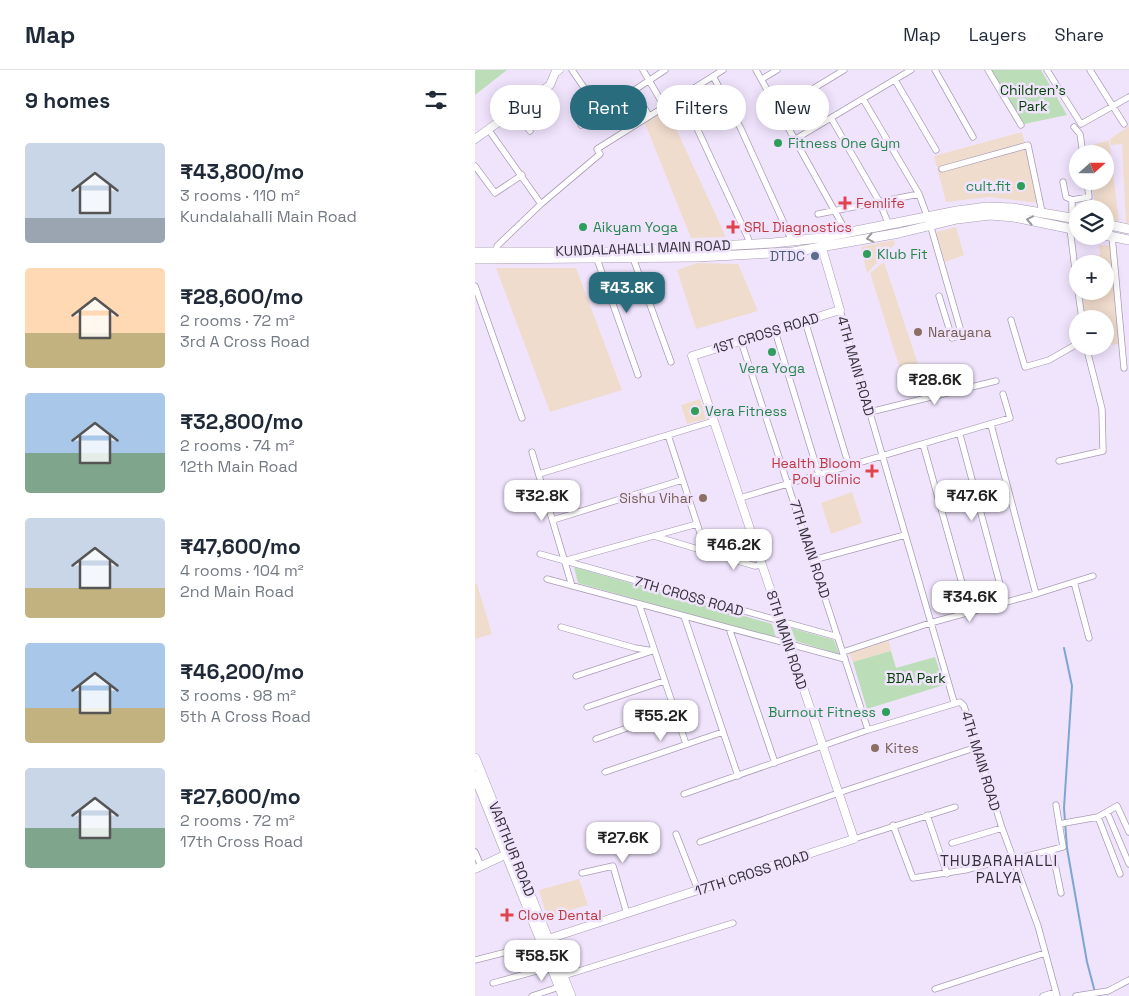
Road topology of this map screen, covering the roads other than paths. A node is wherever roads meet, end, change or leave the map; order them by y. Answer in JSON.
{"nodes":[{"id":1,"x":559,"y":70,"type":"edge"},
{"id":2,"x":572,"y":70,"type":"edge"},
{"id":3,"x":643,"y":70,"type":"edge"},
{"id":4,"x":665,"y":70,"type":"edge"},
{"id":5,"x":723,"y":70,"type":"edge"},
{"id":6,"x":757,"y":70,"type":"edge"},
{"id":7,"x":777,"y":70,"type":"edge"},
{"id":8,"x":844,"y":70,"type":"edge"},
{"id":9,"x":911,"y":70,"type":"edge"},
{"id":10,"x":935,"y":70,"type":"edge"},
{"id":11,"x":988,"y":70,"type":"edge"},
{"id":12,"x":1047,"y":70,"type":"edge"},
{"id":13,"x":1090,"y":70,"type":"edge"},
{"id":14,"x":902,"y":72,"type":"edge"},
{"id":15,"x":713,"y":76,"type":"junction"},
{"id":16,"x":762,"y":79,"type":"junction"},
{"id":17,"x":649,"y":80,"type":"junction"},
{"id":18,"x":895,"y":80,"type":"junction"},
{"id":19,"x":550,"y":85,"type":"edge"},
{"id":20,"x":582,"y":85,"type":"edge"},
{"id":21,"x":642,"y":85,"type":"edge"},
{"id":22,"x":699,"y":85,"type":"edge"},
{"id":23,"x":765,"y":85,"type":"edge"},
{"id":24,"x":819,"y":85,"type":"edge"},
{"id":25,"x":657,"y":94,"type":"edge"},
{"id":26,"x":1129,"y":97,"type":"edge"},
{"id":27,"x":863,"y":99,"type":"junction"},
{"id":28,"x":1113,"y":107,"type":"junction"},
{"id":29,"x":657,"y":111,"type":"edge"},
{"id":30,"x":647,"y":113,"type":"edge"},
{"id":31,"x":649,"y":116,"type":"junction"},
{"id":32,"x":831,"y":118,"type":"junction"},
{"id":33,"x":1076,"y":124,"type":"junction"},
{"id":34,"x":1124,"y":124,"type":"dead end"},
{"id":35,"x":1021,"y":125,"type":"dead end"},
{"id":36,"x":488,"y":129,"type":"joint"},
{"id":37,"x":697,"y":130,"type":"edge"},
{"id":38,"x":789,"y":130,"type":"edge"},
{"id":39,"x":973,"y":137,"type":"dead end"},
{"id":40,"x":475,"y":139,"type":"edge"},
{"id":41,"x":794,"y":140,"type":"junction"},
{"id":42,"x":1082,"y":145,"type":"edge"},
{"id":43,"x":937,"y":150,"type":"dead end"},
{"id":44,"x":475,"y":166,"type":"edge"},
{"id":45,"x":942,"y":169,"type":"dead end"},
{"id":46,"x":522,"y":175,"type":"junction"},
{"id":47,"x":1063,"y":182,"type":"dead end"},
{"id":48,"x":1088,"y":190,"type":"edge"},
{"id":49,"x":919,"y":194,"type":"junction"},
{"id":50,"x":1072,"y":200,"type":"joint"},
{"id":51,"x":879,"y":201,"type":"junction"},
{"id":52,"x":541,"y":204,"type":"junction"},
{"id":53,"x":835,"y":210,"type":"junction"},
{"id":54,"x":1042,"y":212,"type":"junction"},
{"id":55,"x":818,"y":214,"type":"dead end"},
{"id":56,"x":1069,"y":218,"type":"edge"},
{"id":57,"x":929,"y":220,"type":"junction"},
{"id":58,"x":889,"y":225,"type":"junction"},
{"id":59,"x":1114,"y":226,"type":"edge"},
{"id":60,"x":1069,"y":228,"type":"edge"},
{"id":61,"x":1129,"y":229,"type":"edge"},
{"id":62,"x":847,"y":233,"type":"junction"},
{"id":63,"x":1114,"y":236,"type":"edge"},
{"id":64,"x":1129,"y":240,"type":"edge"},
{"id":65,"x":791,"y":241,"type":"junction"},
{"id":66,"x":749,"y":244,"type":"junction"},
{"id":67,"x":1110,"y":245,"type":"edge"},
{"id":68,"x":822,"y":248,"type":"junction"},
{"id":69,"x":475,"y":252,"type":"edge"},
{"id":70,"x":497,"y":252,"type":"junction"},
{"id":71,"x":633,"y":258,"type":"junction"},
{"id":72,"x":475,"y":259,"type":"edge"},
{"id":73,"x":597,"y":259,"type":"junction"},
{"id":74,"x":475,"y":286,"type":"edge"},
{"id":75,"x":939,"y":296,"type":"dead end"},
{"id":76,"x":840,"y":310,"type":"junction"},
{"id":77,"x":1011,"y":320,"type":"dead end"},
{"id":78,"x":805,"y":321,"type":"junction"},
{"id":79,"x":775,"y":331,"type":"junction"},
{"id":80,"x":741,"y":340,"type":"junction"},
{"id":81,"x":1069,"y":349,"type":"edge"},
{"id":82,"x":1088,"y":355,"type":"edge"},
{"id":83,"x":692,"y":356,"type":"joint"},
{"id":84,"x":671,"y":362,"type":"dead end"},
{"id":85,"x":1124,"y":368,"type":"dead end"},
{"id":86,"x":638,"y":375,"type":"dead end"},
{"id":87,"x":996,"y":381,"type":"dead end"},
{"id":88,"x":1003,"y":394,"type":"dead end"},
{"id":89,"x":870,"y":412,"type":"junction"},
{"id":90,"x":522,"y":418,"type":"dead end"},
{"id":91,"x":714,"y":421,"type":"junction"},
{"id":92,"x":991,"y":425,"type":"junction"},
{"id":93,"x":668,"y":435,"type":"junction"},
{"id":94,"x":959,"y":435,"type":"junction"},
{"id":95,"x":923,"y":444,"type":"junction"},
{"id":96,"x":532,"y":452,"type":"dead end"},
{"id":97,"x":882,"y":456,"type":"junction"},
{"id":98,"x":1059,"y":462,"type":"dead end"},
{"id":99,"x":849,"y":466,"type":"junction"},
{"id":100,"x":539,"y":474,"type":"junction"},
{"id":101,"x":819,"y":475,"type":"junction"},
{"id":102,"x":683,"y":480,"type":"junction"},
{"id":103,"x":788,"y":484,"type":"junction"},
{"id":104,"x":740,"y":498,"type":"junction"},
{"id":105,"x":553,"y":520,"type":"junction"},
{"id":106,"x":697,"y":524,"type":"junction"},
{"id":107,"x":905,"y":534,"type":"junction"},
{"id":108,"x":654,"y":536,"type":"junction"},
{"id":109,"x":706,"y":551,"type":"junction"},
{"id":110,"x":540,"y":554,"type":"dead end"},
{"id":111,"x":813,"y":560,"type":"junction"},
{"id":112,"x":565,"y":561,"type":"junction"},
{"id":113,"x":762,"y":564,"type":"junction"},
{"id":114,"x":1093,"y":576,"type":"dead end"},
{"id":115,"x":547,"y":579,"type":"dead end"},
{"id":116,"x":1074,"y":584,"type":"junction"},
{"id":117,"x":572,"y":586,"type":"junction"},
{"id":118,"x":1036,"y":594,"type":"junction"},
{"id":119,"x":1005,"y":603,"type":"junction"},
{"id":120,"x":639,"y":604,"type":"junction"},
{"id":121,"x":970,"y":612,"type":"junction"},
{"id":122,"x":684,"y":616,"type":"junction"},
{"id":123,"x":781,"y":622,"type":"junction"},
{"id":124,"x":930,"y":623,"type":"junction"},
{"id":125,"x":561,"y":627,"type":"dead end"},
{"id":126,"x":729,"y":628,"type":"junction"},
{"id":127,"x":838,"y":637,"type":"junction"},
{"id":128,"x":1089,"y":638,"type":"dead end"},
{"id":129,"x":789,"y":644,"type":"junction"},
{"id":130,"x":654,"y":651,"type":"junction"},
{"id":131,"x":843,"y":652,"type":"junction"},
{"id":132,"x":845,"y":659,"type":"junction"},
{"id":133,"x":576,"y":676,"type":"dead end"},
{"id":134,"x":664,"y":681,"type":"junction"},
{"id":135,"x":954,"y":702,"type":"junction"},
{"id":136,"x":587,"y":707,"type":"dead end"},
{"id":137,"x":675,"y":711,"type":"junction"},
{"id":138,"x":868,"y":730,"type":"junction"},
{"id":139,"x":723,"y":732,"type":"junction"},
{"id":140,"x":596,"y":739,"type":"dead end"},
{"id":141,"x":686,"y":744,"type":"junction"},
{"id":142,"x":823,"y":746,"type":"junction"},
{"id":143,"x":977,"y":747,"type":"junction"},
{"id":144,"x":475,"y":758,"type":"edge"},
{"id":145,"x":775,"y":763,"type":"junction"},
{"id":146,"x":605,"y":772,"type":"dead end"},
{"id":147,"x":737,"y":776,"type":"junction"},
{"id":148,"x":475,"y":778,"type":"edge"},
{"id":149,"x":838,"y":793,"type":"junction"},
{"id":150,"x":684,"y":794,"type":"dead end"},
{"id":151,"x":1056,"y":805,"type":"dead end"},
{"id":152,"x":955,"y":807,"type":"dead end"},
{"id":153,"x":1107,"y":812,"type":"junction"},
{"id":154,"x":927,"y":815,"type":"junction"},
{"id":155,"x":1098,"y":817,"type":"junction"},
{"id":156,"x":1063,"y":823,"type":"junction"},
{"id":157,"x":893,"y":825,"type":"junction"},
{"id":158,"x":1002,"y":828,"type":"junction"},
{"id":159,"x":1129,"y":832,"type":"edge"},
{"id":160,"x":676,"y":834,"type":"dead end"},
{"id":161,"x":853,"y":839,"type":"junction"},
{"id":162,"x":700,"y":842,"type":"dead end"},
{"id":163,"x":952,"y":843,"type":"dead end"},
{"id":164,"x":1052,"y":850,"type":"junction"},
{"id":165,"x":475,"y":852,"type":"edge"},
{"id":166,"x":510,"y":852,"type":"junction"},
{"id":167,"x":1014,"y":858,"type":"junction"},
{"id":168,"x":1129,"y":864,"type":"edge"},
{"id":169,"x":478,"y":868,"type":"edge"},
{"id":170,"x":582,"y":873,"type":"dead end"},
{"id":171,"x":947,"y":874,"type":"junction"},
{"id":172,"x":1120,"y":874,"type":"dead end"},
{"id":173,"x":698,"y":890,"type":"junction"},
{"id":174,"x":1061,"y":893,"type":"dead end"},
{"id":175,"x":627,"y":914,"type":"junction"},
{"id":176,"x":733,"y":923,"type":"dead end"},
{"id":177,"x":545,"y":941,"type":"junction"},
{"id":178,"x":1045,"y":953,"type":"junction"},
{"id":179,"x":475,"y":960,"type":"edge"},
{"id":180,"x":551,"y":967,"type":"junction"},
{"id":181,"x":563,"y":976,"type":"junction"},
{"id":182,"x":1129,"y":980,"type":"edge"},
{"id":183,"x":493,"y":983,"type":"dead end"},
{"id":184,"x":935,"y":990,"type":"dead end"},
{"id":185,"x":561,"y":992,"type":"edge"},
{"id":186,"x":1056,"y":994,"type":"edge"},
{"id":187,"x":532,"y":996,"type":"edge"},
{"id":188,"x":571,"y":996,"type":"edge"},
{"id":189,"x":1043,"y":996,"type":"edge"},
{"id":190,"x":1076,"y":996,"type":"edge"}],
"edges":[{"from":1,"to":19,"type":"street"},
{"from":2,"to":20,"type":"street"},
{"from":3,"to":17,"type":"street"},
{"from":4,"to":17,"type":"street"},
{"from":5,"to":15,"type":"street"},
{"from":6,"to":16,"type":"street"},
{"from":7,"to":16,"type":"street"},
{"from":8,"to":24,"type":"street"},
{"from":9,"to":14,"type":"street"},
{"from":10,"to":39,"type":"street"},
{"from":11,"to":35,"type":"street"},
{"from":12,"to":33,"type":"street"},
{"from":13,"to":28,"type":"street"},
{"from":14,"to":18,"type":"street"},
{"from":15,"to":22,"type":"street"},
{"from":15,"to":65,"type":"street"},
{"from":16,"to":23,"type":"street"},
{"from":17,"to":21,"type":"street"},
{"from":17,"to":25,"type":"street"},
{"from":18,"to":27,"type":"street"},
{"from":18,"to":43,"type":"street"},
{"from":26,"to":28,"type":"street"},
{"from":27,"to":32,"type":"street"},
{"from":27,"to":49,"type":"street"},
{"from":28,"to":33,"type":"street"},
{"from":28,"to":34,"type":"street"},
{"from":29,"to":31,"type":"street"},
{"from":30,"to":31,"type":"street"},
{"from":31,"to":52,"type":"street"},
{"from":32,"to":41,"type":"street"},
{"from":32,"to":51,"type":"street"},
{"from":33,"to":42,"type":"street"},
{"from":36,"to":40,"type":"street"},
{"from":36,"to":46,"type":"street"},
{"from":37,"to":66,"type":"street"},
{"from":38,"to":41,"type":"street"},
{"from":41,"to":53,"type":"street"},
{"from":44,"to":46,"type":"street"},
{"from":45,"to":54,"type":"street"},
{"from":46,"to":52,"type":"street"},
{"from":47,"to":50,"type":"street"},
{"from":48,"to":50,"type":"street"},
{"from":49,"to":51,"type":"street"},
{"from":49,"to":57,"type":"street"},
{"from":51,"to":53,"type":"street"},
{"from":51,"to":58,"type":"street"},
{"from":52,"to":70,"type":"street"},
{"from":53,"to":55,"type":"street"},
{"from":53,"to":62,"type":"street"},
{"from":54,"to":56,"type":"main road","name":"KUNDALAHALLI MAIN ROAD"},
{"from":54,"to":57,"type":"main road","name":"KUNDALAHALLI MAIN ROAD"},
{"from":57,"to":58,"type":"main road","name":"KUNDALAHALLI MAIN ROAD"},
{"from":60,"to":57,"type":"main road","name":"KUNDALAHALLI MAIN ROAD","one_way":true},
{"from":57,"to":68,"type":"main road","name":"KUNDALAHALLI MAIN ROAD","one_way":true},
{"from":57,"to":75,"type":"street"},
{"from":58,"to":62,"type":"main road","name":"KUNDALAHALLI MAIN ROAD"},
{"from":59,"to":61,"type":"main road"},
{"from":62,"to":65,"type":"main road","name":"KUNDALAHALLI MAIN ROAD"},
{"from":63,"to":64,"type":"main road"},
{"from":65,"to":66,"type":"main road","name":"KUNDALAHALLI MAIN ROAD"},
{"from":66,"to":70,"type":"main road","name":"KUNDALAHALLI MAIN ROAD"},
{"from":67,"to":85,"type":"street"},
{"from":68,"to":71,"type":"main road","name":"KUNDALAHALLI MAIN ROAD"},
{"from":68,"to":76,"type":"street","name":"4TH MAIN ROAD"},
{"from":69,"to":70,"type":"main road","name":"KUNDALAHALLI MAIN ROAD"},
{"from":71,"to":73,"type":"main road","name":"KUNDALAHALLI MAIN ROAD"},
{"from":71,"to":84,"type":"street"},
{"from":72,"to":73,"type":"main road","name":"KUNDALAHALLI MAIN ROAD"},
{"from":73,"to":86,"type":"street"},
{"from":74,"to":90,"type":"street"},
{"from":76,"to":78,"type":"street","name":"1ST CROSS ROAD"},
{"from":76,"to":89,"type":"street","name":"4TH MAIN ROAD"},
{"from":77,"to":81,"type":"street"},
{"from":78,"to":79,"type":"street","name":"1ST CROSS ROAD"},
{"from":78,"to":99,"type":"street"},
{"from":79,"to":80,"type":"street","name":"1ST CROSS ROAD"},
{"from":79,"to":101,"type":"street"},
{"from":80,"to":83,"type":"street","name":"1ST CROSS ROAD"},
{"from":80,"to":103,"type":"street","name":"7TH MAIN ROAD"},
{"from":82,"to":98,"type":"street"},
{"from":83,"to":91,"type":"street","name":"8TH MAIN ROAD"},
{"from":87,"to":89,"type":"street"},
{"from":88,"to":92,"type":"street"},
{"from":89,"to":97,"type":"street","name":"4TH MAIN ROAD"},
{"from":91,"to":93,"type":"street"},
{"from":91,"to":104,"type":"street","name":"8TH MAIN ROAD"},
{"from":92,"to":94,"type":"street"},
{"from":92,"to":118,"type":"street"},
{"from":93,"to":100,"type":"street"},
{"from":93,"to":102,"type":"street"},
{"from":94,"to":95,"type":"street"},
{"from":94,"to":119,"type":"street"},
{"from":95,"to":97,"type":"street"},
{"from":95,"to":121,"type":"street"},
{"from":96,"to":100,"type":"street"},
{"from":97,"to":99,"type":"street"},
{"from":97,"to":107,"type":"street","name":"4TH MAIN ROAD"},
{"from":99,"to":101,"type":"street"},
{"from":100,"to":105,"type":"street"},
{"from":101,"to":103,"type":"street"},
{"from":102,"to":105,"type":"street"},
{"from":102,"to":106,"type":"street"},
{"from":103,"to":104,"type":"street"},
{"from":103,"to":111,"type":"street","name":"7TH MAIN ROAD"},
{"from":104,"to":113,"type":"street","name":"8TH MAIN ROAD"},
{"from":105,"to":112,"type":"street"},
{"from":106,"to":108,"type":"street"},
{"from":106,"to":109,"type":"street"},
{"from":107,"to":111,"type":"street"},
{"from":107,"to":124,"type":"street","name":"4TH MAIN ROAD"},
{"from":108,"to":109,"type":"street"},
{"from":108,"to":112,"type":"street"},
{"from":109,"to":113,"type":"street"},
{"from":110,"to":112,"type":"street","name":"7TH CROSS ROAD"},
{"from":111,"to":127,"type":"street","name":"7TH MAIN ROAD"},
{"from":112,"to":117,"type":"street"},
{"from":112,"to":123,"type":"street","name":"7TH CROSS ROAD"},
{"from":113,"to":123,"type":"street","name":"8TH MAIN ROAD"},
{"from":114,"to":116,"type":"street"},
{"from":115,"to":117,"type":"street"},
{"from":116,"to":118,"type":"street"},
{"from":116,"to":128,"type":"street"},
{"from":117,"to":120,"type":"street"},
{"from":118,"to":119,"type":"street"},
{"from":119,"to":121,"type":"street"},
{"from":120,"to":122,"type":"street"},
{"from":120,"to":130,"type":"street"},
{"from":121,"to":124,"type":"street"},
{"from":122,"to":126,"type":"street"},
{"from":122,"to":139,"type":"street"},
{"from":123,"to":127,"type":"street","name":"7TH CROSS ROAD"},
{"from":123,"to":129,"type":"street","name":"8TH MAIN ROAD"},
{"from":124,"to":131,"type":"street"},
{"from":124,"to":135,"type":"street","name":"4TH MAIN ROAD"},
{"from":125,"to":130,"type":"street"},
{"from":126,"to":129,"type":"street"},
{"from":126,"to":145,"type":"street"},
{"from":127,"to":131,"type":"street","name":"7TH MAIN ROAD"},
{"from":129,"to":132,"type":"street"},
{"from":129,"to":142,"type":"street","name":"8TH MAIN ROAD"},
{"from":130,"to":133,"type":"street"},
{"from":130,"to":134,"type":"street"},
{"from":131,"to":132,"type":"street","name":"7TH MAIN ROAD"},
{"from":132,"to":138,"type":"street","name":"7TH MAIN ROAD"},
{"from":134,"to":136,"type":"street"},
{"from":134,"to":137,"type":"street"},
{"from":135,"to":138,"type":"street"},
{"from":135,"to":143,"type":"street","name":"4TH MAIN ROAD"},
{"from":137,"to":140,"type":"street"},
{"from":137,"to":141,"type":"street"},
{"from":138,"to":142,"type":"street"},
{"from":139,"to":141,"type":"street"},
{"from":139,"to":147,"type":"street"},
{"from":141,"to":146,"type":"street"},
{"from":142,"to":145,"type":"street"},
{"from":142,"to":149,"type":"street","name":"8TH MAIN ROAD"},
{"from":143,"to":149,"type":"street"},
{"from":143,"to":158,"type":"street","name":"4TH MAIN ROAD"},
{"from":144,"to":166,"type":"main road","name":"VARTHUR ROAD"},
{"from":145,"to":147,"type":"street"},
{"from":147,"to":150,"type":"street"},
{"from":148,"to":166,"type":"main road","name":"VARTHUR ROAD"},
{"from":149,"to":161,"type":"street","name":"8TH MAIN ROAD"},
{"from":149,"to":162,"type":"street"},
{"from":151,"to":156,"type":"street"},
{"from":152,"to":154,"type":"street","name":"17TH CROSS ROAD"},
{"from":153,"to":155,"type":"street"},
{"from":153,"to":159,"type":"street"},
{"from":153,"to":168,"type":"street"},
{"from":154,"to":157,"type":"street","name":"17TH CROSS ROAD"},
{"from":154,"to":171,"type":"street"},
{"from":155,"to":156,"type":"street"},
{"from":155,"to":172,"type":"street"},
{"from":156,"to":164,"type":"street"},
{"from":157,"to":161,"type":"street","name":"17TH CROSS ROAD"},
{"from":157,"to":171,"type":"street"},
{"from":158,"to":163,"type":"street"},
{"from":158,"to":167,"type":"street","name":"4TH MAIN ROAD"},
{"from":160,"to":173,"type":"street"},
{"from":161,"to":173,"type":"street","name":"17TH CROSS ROAD"},
{"from":164,"to":167,"type":"street"},
{"from":164,"to":174,"type":"street"},
{"from":165,"to":169,"type":"street"},
{"from":166,"to":169,"type":"street"},
{"from":166,"to":177,"type":"main road","name":"VARTHUR ROAD"},
{"from":167,"to":171,"type":"street"},
{"from":167,"to":178,"type":"street","name":"4TH MAIN ROAD"},
{"from":170,"to":175,"type":"street"},
{"from":173,"to":175,"type":"street","name":"17TH CROSS ROAD"},
{"from":175,"to":177,"type":"street","name":"17TH CROSS ROAD"},
{"from":176,"to":181,"type":"street"},
{"from":177,"to":179,"type":"street"},
{"from":177,"to":180,"type":"main road","name":"VARTHUR ROAD"},
{"from":177,"to":181,"type":"main road","name":"VARTHUR ROAD"},
{"from":178,"to":184,"type":"street"},
{"from":178,"to":186,"type":"street","name":"4TH MAIN ROAD"},
{"from":180,"to":183,"type":"street"},
{"from":180,"to":185,"type":"main road","name":"VARTHUR ROAD"},
{"from":181,"to":188,"type":"main road","name":"VARTHUR ROAD"},
{"from":182,"to":190,"type":"street"},
{"from":185,"to":187,"type":"street"},
{"from":186,"to":189,"type":"street"}]}
